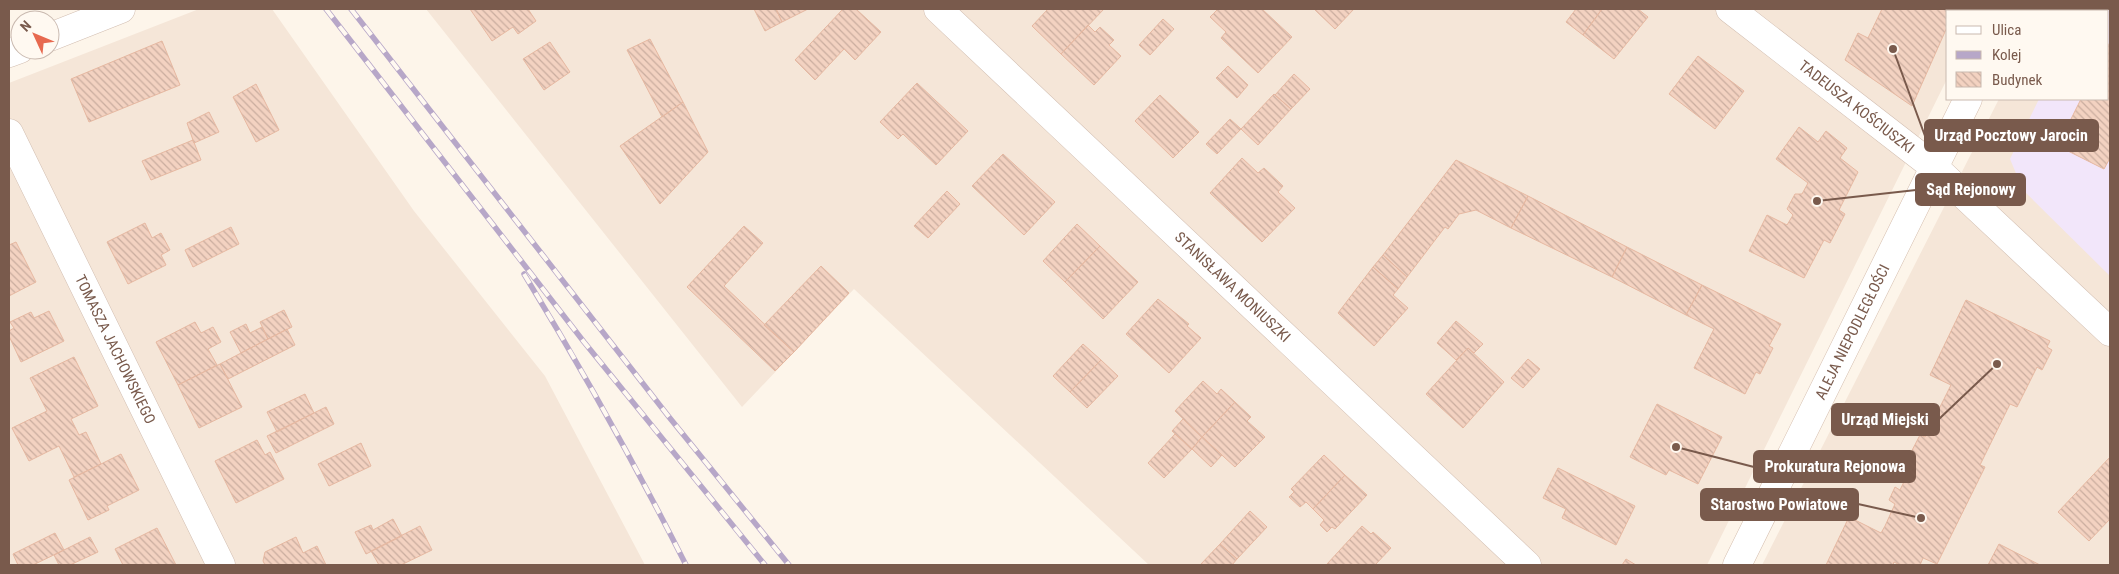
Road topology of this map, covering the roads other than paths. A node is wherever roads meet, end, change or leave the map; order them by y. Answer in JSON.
{"nodes":[{"id":1,"x":121,"y":9,"type":"edge"},
{"id":2,"x":938,"y":9,"type":"edge"},
{"id":3,"x":1730,"y":9,"type":"edge"},
{"id":4,"x":60,"y":33,"type":"edge"},
{"id":5,"x":1968,"y":100,"type":"edge"},
{"id":6,"x":9,"y":134,"type":"edge"},
{"id":7,"x":1934,"y":167,"type":"junction"},
{"id":8,"x":2110,"y":332,"type":"edge"},
{"id":9,"x":221,"y":565,"type":"edge"},
{"id":10,"x":1527,"y":565,"type":"edge"},
{"id":11,"x":1737,"y":565,"type":"edge"}],
"edges":[{"from":1,"to":4,"type":"street"},
{"from":2,"to":10,"type":"street","name":"STANISŁAWA MONIUSZKI"},
{"from":3,"to":7,"type":"street","name":"TADEUSZA KOŚCIUSZKI"},
{"from":5,"to":7,"type":"street","name":"ALEJA NIEPODLEGŁOŚCI"},
{"from":6,"to":9,"type":"street","name":"TOMASZA JACHOWSKIEGO"},
{"from":7,"to":8,"type":"street","name":"TADEUSZA KOŚCIUSZKI"},
{"from":7,"to":11,"type":"street","name":"ALEJA NIEPODLEGŁOŚCI"}]}
